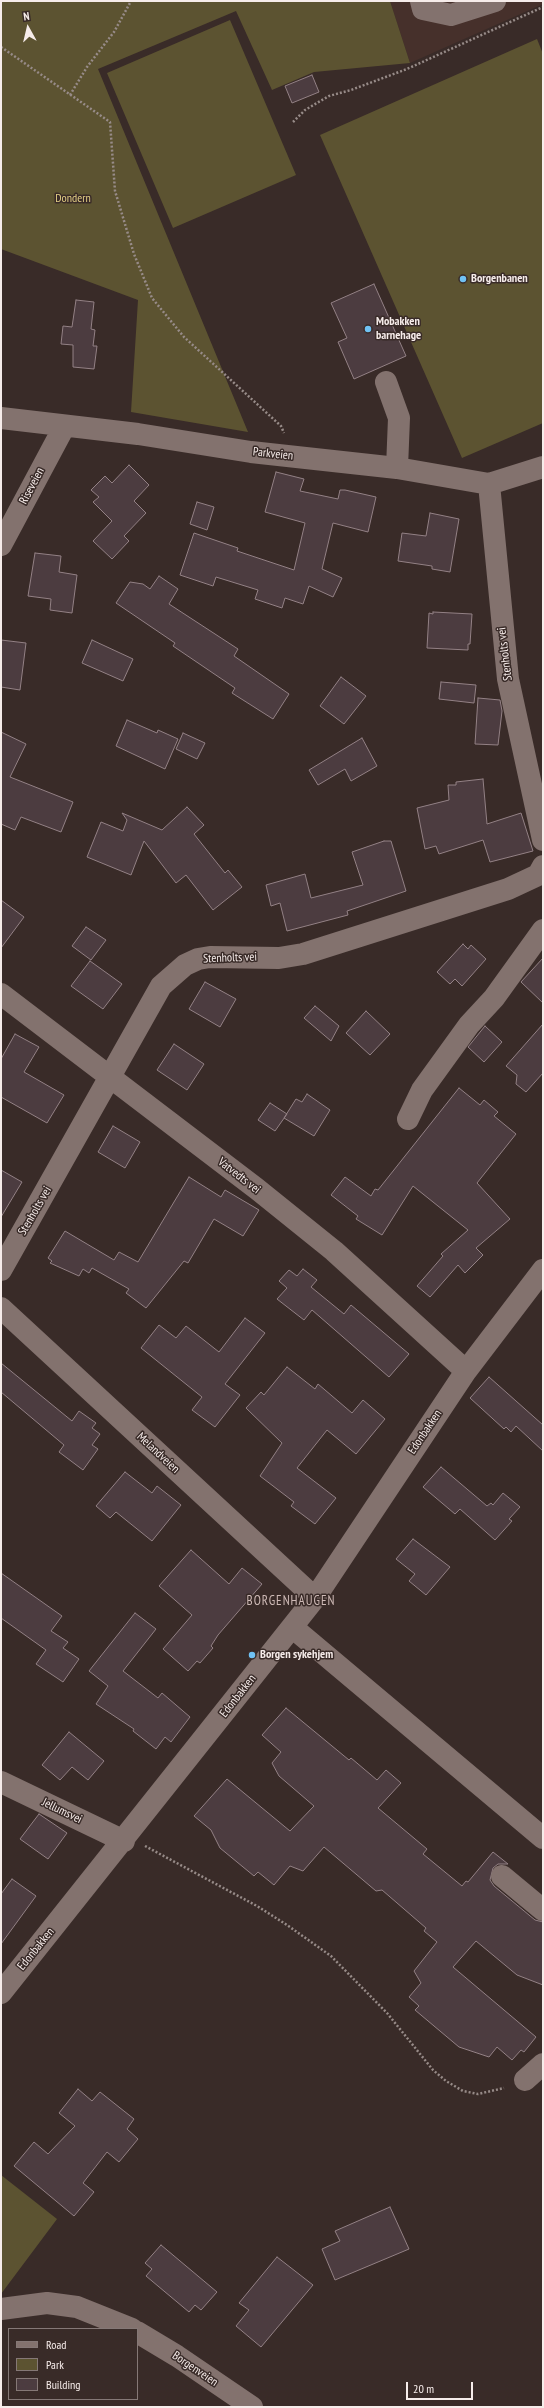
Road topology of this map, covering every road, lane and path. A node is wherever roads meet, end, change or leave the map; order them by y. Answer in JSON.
{"nodes":[{"id":1,"x":131,"y":1,"type":"edge"},
{"id":2,"x":421,"y":1,"type":"edge"},
{"id":3,"x":495,"y":1,"type":"edge"},
{"id":4,"x":543,"y":7,"type":"edge"},
{"id":5,"x":1,"y":47,"type":"edge"},
{"id":6,"x":70,"y":95,"type":"junction"},
{"id":7,"x":293,"y":122,"type":"dead end"},
{"id":8,"x":386,"y":382,"type":"dead end"},
{"id":9,"x":1,"y":418,"type":"edge"},
{"id":10,"x":64,"y":427,"type":"junction"},
{"id":11,"x":294,"y":456,"type":"junction"},
{"id":12,"x":543,"y":467,"type":"edge"},
{"id":13,"x":397,"y":468,"type":"junction"},
{"id":14,"x":489,"y":484,"type":"junction"},
{"id":15,"x":1,"y":545,"type":"edge"},
{"id":16,"x":542,"y":827,"type":"edge"},
{"id":17,"x":543,"y":866,"type":"edge"},
{"id":18,"x":543,"y":930,"type":"edge"},
{"id":19,"x":1,"y":994,"type":"edge"},
{"id":20,"x":111,"y":1078,"type":"junction"},
{"id":21,"x":408,"y":1119,"type":"dead end"},
{"id":22,"x":1,"y":1270,"type":"edge"},
{"id":23,"x":543,"y":1270,"type":"edge"},
{"id":24,"x":1,"y":1308,"type":"edge"},
{"id":25,"x":466,"y":1371,"type":"junction"},
{"id":26,"x":315,"y":1598,"type":"junction"},
{"id":27,"x":292,"y":1628,"type":"junction"},
{"id":28,"x":1,"y":1782,"type":"edge"},
{"id":29,"x":543,"y":1838,"type":"edge"},
{"id":30,"x":125,"y":1839,"type":"junction"},
{"id":31,"x":502,"y":1876,"type":"dead end"},
{"id":32,"x":543,"y":1910,"type":"edge"},
{"id":33,"x":1,"y":1993,"type":"edge"},
{"id":34,"x":543,"y":2064,"type":"edge"},
{"id":35,"x":525,"y":2080,"type":"joint"},
{"id":36,"x":1,"y":2309,"type":"edge"},
{"id":37,"x":130,"y":2328,"type":"edge"},
{"id":38,"x":138,"y":2333,"type":"edge"},
{"id":39,"x":252,"y":2407,"type":"edge"}],
"edges":[{"from":1,"to":6,"type":"path"},
{"from":2,"to":3,"type":"street"},
{"from":4,"to":7,"type":"path"},
{"from":5,"to":6,"type":"path"},
{"from":6,"to":11,"type":"path"},
{"from":8,"to":13,"type":"street"},
{"from":9,"to":10,"type":"street","name":"Parkveien"},
{"from":10,"to":11,"type":"street","name":"Parkveien"},
{"from":10,"to":15,"type":"street","name":"Riseveien"},
{"from":11,"to":13,"type":"street","name":"Parkveien"},
{"from":12,"to":14,"type":"street","name":"Parkveien"},
{"from":13,"to":14,"type":"street","name":"Parkveien"},
{"from":14,"to":16,"type":"street","name":"Stenholts vei"},
{"from":17,"to":20,"type":"street","name":"Stenholts vei"},
{"from":18,"to":21,"type":"street"},
{"from":19,"to":20,"type":"street","name":"Vatvedts vei"},
{"from":20,"to":22,"type":"street","name":"Stenholts vei"},
{"from":20,"to":25,"type":"street","name":"Vatvedts vei"},
{"from":23,"to":25,"type":"street","name":"Edonbakken"},
{"from":24,"to":26,"type":"street","name":"Melandveien"},
{"from":25,"to":26,"type":"street","name":"Edonbakken"},
{"from":26,"to":27,"type":"street","name":"Edonbakken"},
{"from":27,"to":29,"type":"street"},
{"from":27,"to":30,"type":"street","name":"Edonbakken"},
{"from":28,"to":30,"type":"street","name":"Jellumsvei"},
{"from":30,"to":33,"type":"street","name":"Edonbakken"},
{"from":30,"to":35,"type":"path"},
{"from":31,"to":32,"type":"street"},
{"from":34,"to":35,"type":"street"},
{"from":36,"to":37,"type":"street"},
{"from":38,"to":39,"type":"street","name":"Borgenveien"}]}
